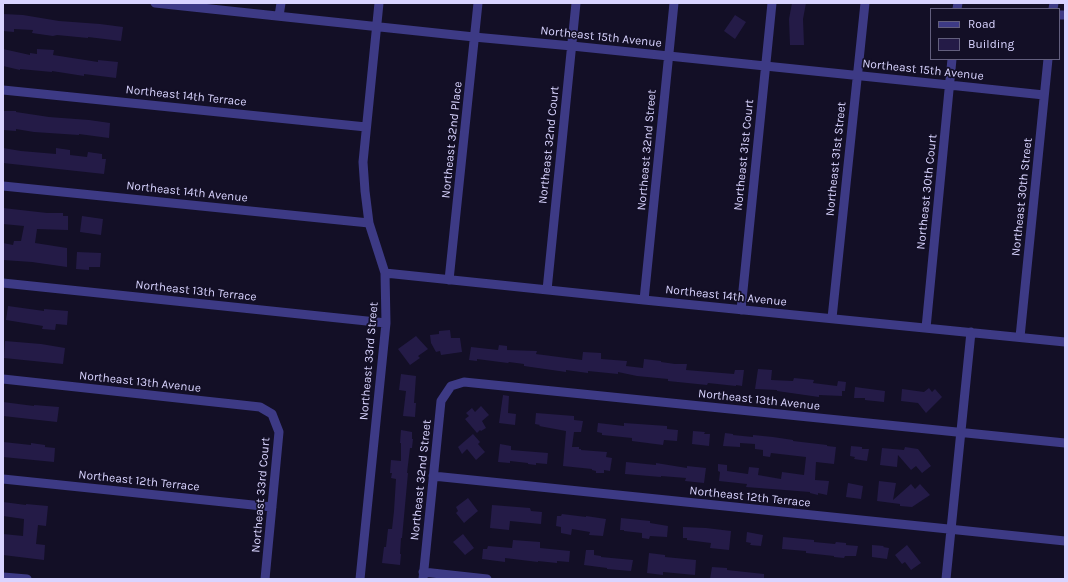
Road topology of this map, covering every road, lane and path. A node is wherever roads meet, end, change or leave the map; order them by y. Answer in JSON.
{"nodes":[{"id":1,"x":155,"y":3,"type":"edge"},
{"id":2,"x":281,"y":3,"type":"edge"},
{"id":3,"x":379,"y":3,"type":"edge"},
{"id":4,"x":478,"y":3,"type":"edge"},
{"id":5,"x":576,"y":3,"type":"edge"},
{"id":6,"x":674,"y":3,"type":"edge"},
{"id":7,"x":772,"y":3,"type":"edge"},
{"id":8,"x":865,"y":3,"type":"edge"},
{"id":9,"x":183,"y":4,"type":"edge"},
{"id":10,"x":279,"y":16,"type":"junction"},
{"id":11,"x":376,"y":26,"type":"junction"},
{"id":12,"x":474,"y":37,"type":"junction"},
{"id":13,"x":572,"y":46,"type":"junction"},
{"id":14,"x":668,"y":56,"type":"junction"},
{"id":15,"x":952,"y":60,"type":"edge"},
{"id":16,"x":1048,"y":60,"type":"edge"},
{"id":17,"x":765,"y":66,"type":"junction"},
{"id":18,"x":857,"y":75,"type":"junction"},
{"id":19,"x":949,"y":85,"type":"junction"},
{"id":20,"x":3,"y":90,"type":"edge"},
{"id":21,"x":1044,"y":96,"type":"junction"},
{"id":22,"x":366,"y":127,"type":"junction"},
{"id":23,"x":3,"y":186,"type":"edge"},
{"id":24,"x":370,"y":223,"type":"junction"},
{"id":25,"x":385,"y":273,"type":"junction"},
{"id":26,"x":449,"y":280,"type":"junction"},
{"id":27,"x":3,"y":283,"type":"edge"},
{"id":28,"x":547,"y":290,"type":"junction"},
{"id":29,"x":644,"y":300,"type":"junction"},
{"id":30,"x":740,"y":310,"type":"junction"},
{"id":31,"x":832,"y":318,"type":"junction"},
{"id":32,"x":386,"y":323,"type":"junction"},
{"id":33,"x":926,"y":328,"type":"junction"},
{"id":34,"x":971,"y":332,"type":"junction"},
{"id":35,"x":1020,"y":337,"type":"junction"},
{"id":36,"x":1065,"y":342,"type":"edge"},
{"id":37,"x":3,"y":379,"type":"edge"},
{"id":38,"x":451,"y":386,"type":"joint"},
{"id":39,"x":272,"y":414,"type":"joint"},
{"id":40,"x":961,"y":432,"type":"junction"},
{"id":41,"x":1065,"y":443,"type":"edge"},
{"id":42,"x":433,"y":476,"type":"junction"},
{"id":43,"x":3,"y":479,"type":"edge"},
{"id":44,"x":272,"y":507,"type":"junction"},
{"id":45,"x":951,"y":530,"type":"junction"},
{"id":46,"x":1065,"y":541,"type":"edge"},
{"id":47,"x":423,"y":576,"type":"edge"},
{"id":48,"x":3,"y":577,"type":"edge"},
{"id":49,"x":27,"y":579,"type":"edge"},
{"id":50,"x":265,"y":579,"type":"edge"},
{"id":51,"x":360,"y":579,"type":"edge"},
{"id":52,"x":487,"y":579,"type":"edge"},
{"id":53,"x":946,"y":579,"type":"edge"}],
"edges":[{"from":1,"to":9,"type":"street","name":"Northeast 15th Avenue"},
{"from":2,"to":10,"type":"street"},
{"from":3,"to":11,"type":"street","name":"Northeast 33rd Street"},
{"from":4,"to":12,"type":"street","name":"Northeast 32nd Place"},
{"from":5,"to":13,"type":"street","name":"Northeast 32nd Court"},
{"from":6,"to":14,"type":"street","name":"Northeast 32nd Street"},
{"from":7,"to":17,"type":"street","name":"Northeast 31st Court"},
{"from":8,"to":18,"type":"street","name":"Northeast 31st Street"},
{"from":9,"to":10,"type":"street","name":"Northeast 15th Avenue"},
{"from":10,"to":11,"type":"street","name":"Northeast 15th Avenue"},
{"from":11,"to":12,"type":"street","name":"Northeast 15th Avenue"},
{"from":11,"to":22,"type":"street","name":"Northeast 33rd Street"},
{"from":12,"to":13,"type":"street","name":"Northeast 15th Avenue"},
{"from":12,"to":26,"type":"street","name":"Northeast 32nd Place"},
{"from":13,"to":14,"type":"street","name":"Northeast 15th Avenue"},
{"from":13,"to":28,"type":"street","name":"Northeast 32nd Court"},
{"from":14,"to":17,"type":"street","name":"Northeast 15th Avenue"},
{"from":14,"to":29,"type":"street","name":"Northeast 32nd Street"},
{"from":15,"to":19,"type":"street","name":"Northeast 30th Court"},
{"from":16,"to":21,"type":"street","name":"Northeast 30th Street"},
{"from":17,"to":18,"type":"street","name":"Northeast 15th Avenue"},
{"from":17,"to":30,"type":"street","name":"Northeast 31st Court"},
{"from":18,"to":19,"type":"street","name":"Northeast 15th Avenue"},
{"from":18,"to":31,"type":"street","name":"Northeast 31st Street"},
{"from":19,"to":21,"type":"street","name":"Northeast 15th Avenue"},
{"from":19,"to":33,"type":"street","name":"Northeast 30th Court"},
{"from":20,"to":22,"type":"street","name":"Northeast 14th Terrace"},
{"from":21,"to":35,"type":"street","name":"Northeast 30th Street"},
{"from":22,"to":24,"type":"street","name":"Northeast 33rd Street"},
{"from":23,"to":24,"type":"street","name":"Northeast 14th Avenue"},
{"from":24,"to":25,"type":"street","name":"Northeast 33rd Street"},
{"from":25,"to":26,"type":"street","name":"Northeast 14th Avenue"},
{"from":25,"to":32,"type":"street","name":"Northeast 33rd Street"},
{"from":26,"to":28,"type":"street","name":"Northeast 14th Avenue"},
{"from":27,"to":32,"type":"street","name":"Northeast 13th Terrace"},
{"from":28,"to":29,"type":"street","name":"Northeast 14th Avenue"},
{"from":29,"to":30,"type":"street","name":"Northeast 14th Avenue"},
{"from":30,"to":31,"type":"street","name":"Northeast 14th Avenue"},
{"from":31,"to":33,"type":"street","name":"Northeast 14th Avenue"},
{"from":32,"to":51,"type":"street","name":"Northeast 33rd Street"},
{"from":33,"to":34,"type":"street","name":"Northeast 14th Avenue"},
{"from":34,"to":35,"type":"street","name":"Northeast 14th Avenue"},
{"from":34,"to":40,"type":"street"},
{"from":35,"to":36,"type":"street","name":"Northeast 14th Avenue"},
{"from":37,"to":39,"type":"street","name":"Northeast 13th Avenue"},
{"from":38,"to":40,"type":"street","name":"Northeast 13th Avenue"},
{"from":38,"to":42,"type":"street","name":"Northeast 32nd Street"},
{"from":39,"to":44,"type":"street","name":"Northeast 33rd Court"},
{"from":40,"to":41,"type":"street","name":"Northeast 13th Avenue"},
{"from":40,"to":45,"type":"street"},
{"from":42,"to":45,"type":"street","name":"Northeast 12th Terrace"},
{"from":42,"to":47,"type":"street","name":"Northeast 32nd Street"},
{"from":43,"to":44,"type":"street","name":"Northeast 12th Terrace"},
{"from":44,"to":50,"type":"street","name":"Northeast 33rd Court"},
{"from":45,"to":46,"type":"street","name":"Northeast 12th Terrace"},
{"from":45,"to":53,"type":"street"},
{"from":47,"to":52,"type":"street"},
{"from":48,"to":49,"type":"street"}]}
